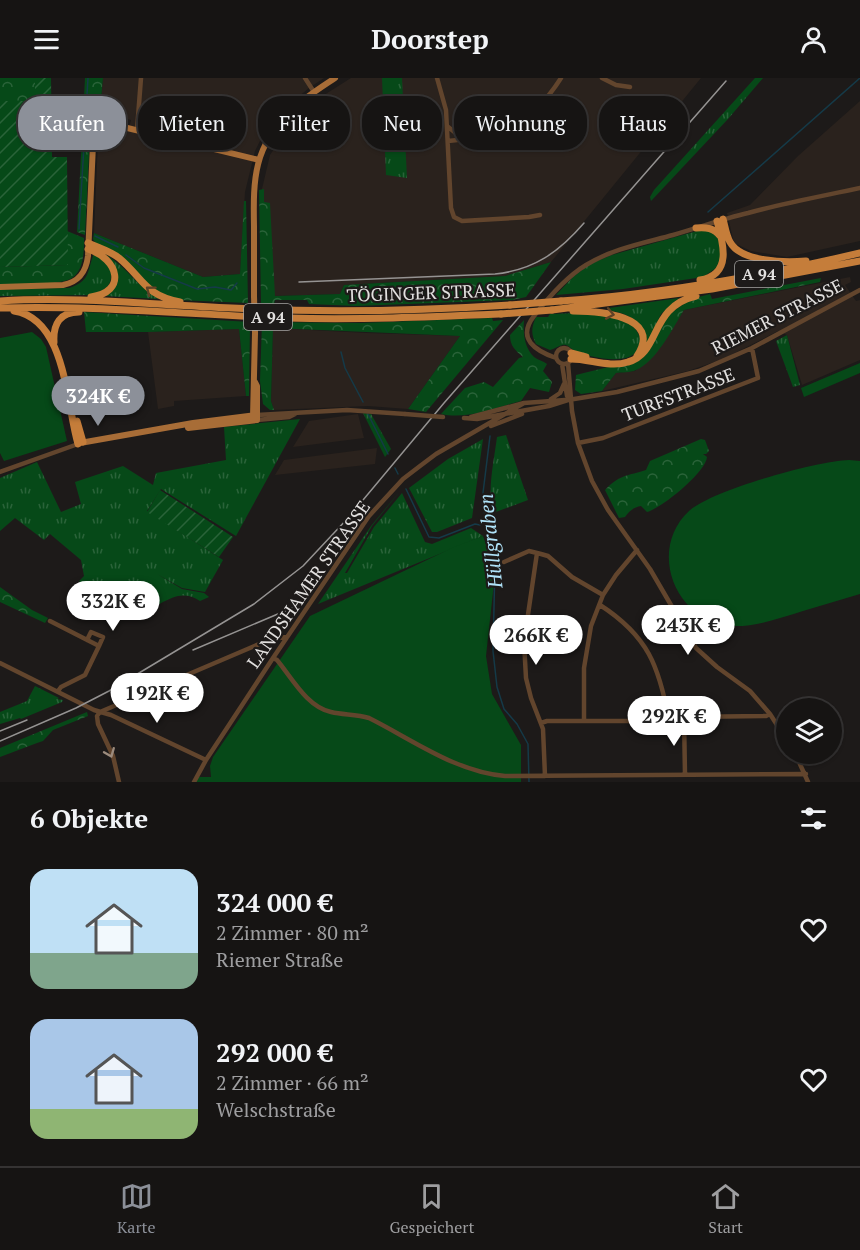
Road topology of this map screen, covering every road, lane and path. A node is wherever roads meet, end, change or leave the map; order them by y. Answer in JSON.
{"nodes":[{"id":1,"x":141,"y":78,"type":"edge"},
{"id":2,"x":306,"y":78,"type":"edge"},
{"id":3,"x":335,"y":78,"type":"edge"},
{"id":4,"x":437,"y":78,"type":"edge"},
{"id":5,"x":561,"y":78,"type":"edge"},
{"id":6,"x":602,"y":78,"type":"edge"},
{"id":7,"x":630,"y":87,"type":"dead end"},
{"id":8,"x":314,"y":92,"type":"junction"},
{"id":9,"x":548,"y":96,"type":"edge"},
{"id":10,"x":447,"y":126,"type":"junction"},
{"id":11,"x":137,"y":130,"type":"junction"},
{"id":12,"x":454,"y":132,"type":"edge"},
{"id":13,"x":448,"y":141,"type":"junction"},
{"id":14,"x":454,"y":141,"type":"edge"},
{"id":15,"x":259,"y":160,"type":"junction"},
{"id":16,"x":860,"y":188,"type":"edge"},
{"id":17,"x":540,"y":215,"type":"dead end"},
{"id":18,"x":720,"y":220,"type":"junction"},
{"id":19,"x":696,"y":228,"type":"junction"},
{"id":20,"x":722,"y":239,"type":"junction"},
{"id":21,"x":88,"y":246,"type":"junction"},
{"id":22,"x":860,"y":253,"type":"edge"},
{"id":23,"x":839,"y":258,"type":"junction"},
{"id":24,"x":860,"y":261,"type":"edge"},
{"id":25,"x":0,"y":287,"type":"edge"},
{"id":26,"x":678,"y":287,"type":"junction"},
{"id":27,"x":712,"y":290,"type":"junction"},
{"id":28,"x":860,"y":290,"type":"edge"},
{"id":29,"x":49,"y":300,"type":"junction"},
{"id":30,"x":0,"y":301,"type":"edge"},
{"id":31,"x":208,"y":307,"type":"junction"},
{"id":32,"x":0,"y":308,"type":"edge"},
{"id":33,"x":102,"y":308,"type":"junction"},
{"id":34,"x":552,"y":310,"type":"junction"},
{"id":35,"x":55,"y":347,"type":"junction"},
{"id":36,"x":752,"y":348,"type":"junction"},
{"id":37,"x":556,"y":356,"type":"junction"},
{"id":38,"x":568,"y":360,"type":"junction"},
{"id":39,"x":633,"y":360,"type":"junction"},
{"id":40,"x":255,"y":382,"type":"junction"},
{"id":41,"x":565,"y":382,"type":"junction"},
{"id":42,"x":571,"y":388,"type":"junction"},
{"id":43,"x":584,"y":398,"type":"junction"},
{"id":44,"x":551,"y":399,"type":"junction"},
{"id":45,"x":569,"y":400,"type":"junction"},
{"id":46,"x":258,"y":402,"type":"junction"},
{"id":47,"x":524,"y":403,"type":"junction"},
{"id":48,"x":530,"y":410,"type":"junction"},
{"id":49,"x":508,"y":413,"type":"junction"},
{"id":50,"x":272,"y":414,"type":"junction"},
{"id":51,"x":295,"y":414,"type":"junction"},
{"id":52,"x":443,"y":417,"type":"dead end"},
{"id":53,"x":255,"y":418,"type":"junction"},
{"id":54,"x":485,"y":427,"type":"junction"},
{"id":55,"x":81,"y":443,"type":"junction"},
{"id":56,"x":578,"y":443,"type":"junction"},
{"id":57,"x":0,"y":472,"type":"edge"},
{"id":58,"x":637,"y":550,"type":"junction"},
{"id":59,"x":537,"y":553,"type":"junction"},
{"id":60,"x":504,"y":562,"type":"dead end"},
{"id":61,"x":603,"y":596,"type":"junction"},
{"id":62,"x":600,"y":605,"type":"junction"},
{"id":63,"x":50,"y":621,"type":"dead end"},
{"id":64,"x":287,"y":637,"type":"junction"},
{"id":65,"x":87,"y":640,"type":"junction"},
{"id":66,"x":99,"y":646,"type":"junction"},
{"id":67,"x":273,"y":658,"type":"junction"},
{"id":68,"x":0,"y":663,"type":"edge"},
{"id":69,"x":58,"y":691,"type":"junction"},
{"id":70,"x":100,"y":712,"type":"junction"},
{"id":71,"x":770,"y":714,"type":"junction"},
{"id":72,"x":684,"y":717,"type":"junction"},
{"id":73,"x":669,"y":720,"type":"junction"},
{"id":74,"x":584,"y":721,"type":"junction"},
{"id":75,"x":541,"y":723,"type":"junction"},
{"id":76,"x":776,"y":723,"type":"edge"},
{"id":77,"x":206,"y":760,"type":"junction"},
{"id":78,"x":801,"y":764,"type":"edge"},
{"id":79,"x":806,"y":774,"type":"junction"},
{"id":80,"x":685,"y":775,"type":"junction"},
{"id":81,"x":545,"y":776,"type":"junction"},
{"id":82,"x":736,"y":778,"type":"edge"},
{"id":83,"x":119,"y":782,"type":"edge"},
{"id":84,"x":194,"y":782,"type":"edge"},
{"id":85,"x":808,"y":782,"type":"edge"}],
"edges":[{"from":1,"to":11,"type":"street"},
{"from":2,"to":8,"type":"street"},
{"from":3,"to":8,"type":"main road"},
{"from":4,"to":10,"type":"street"},
{"from":5,"to":9,"type":"street"},
{"from":6,"to":7,"type":"street"},
{"from":8,"to":15,"type":"main road"},
{"from":10,"to":12,"type":"street"},
{"from":10,"to":13,"type":"street"},
{"from":11,"to":15,"type":"main road"},
{"from":11,"to":21,"type":"main road"},
{"from":13,"to":14,"type":"street"},
{"from":13,"to":17,"type":"street"},
{"from":15,"to":40,"type":"main road","bridge":true},
{"from":16,"to":18,"type":"street"},
{"from":18,"to":19,"type":"street"},
{"from":18,"to":20,"type":"highway"},
{"from":18,"to":23,"type":"highway"},
{"from":19,"to":20,"type":"highway"},
{"from":19,"to":37,"type":"street"},
{"from":20,"to":26,"type":"highway"},
{"from":21,"to":25,"type":"main road"},
{"from":21,"to":29,"type":"highway"},
{"from":31,"to":21,"type":"highway","one_way":true},
{"from":22,"to":23,"type":"highway","name":"TÖGINGER STRASSE","number":"A 94"},
{"from":23,"to":26,"type":"highway","name":"TÖGINGER STRASSE","number":"A 94"},
{"from":24,"to":27,"type":"highway","name":"TÖGINGER STRASSE","number":"A 94"},
{"from":26,"to":31,"type":"highway","name":"TÖGINGER STRASSE","number":"A 94","bridge":true},
{"from":27,"to":34,"type":"highway","name":"TÖGINGER STRASSE","number":"A 94"},
{"from":27,"to":39,"type":"highway"},
{"from":28,"to":36,"type":"street","name":"RIEMER STRASSE"},
{"from":29,"to":30,"type":"highway","name":"TÖGINGER STRASSE","number":"A 94"},
{"from":29,"to":31,"type":"highway","name":"TÖGINGER STRASSE","number":"A 94"},
{"from":32,"to":33,"type":"highway","name":"TÖGINGER STRASSE","number":"A 94"},
{"from":32,"to":35,"type":"highway"},
{"from":33,"to":34,"type":"highway","name":"TÖGINGER STRASSE","number":"A 94","bridge":true},
{"from":33,"to":35,"type":"highway"},
{"from":34,"to":39,"type":"highway","one_way":true},
{"from":35,"to":55,"type":"highway"},
{"from":36,"to":43,"type":"street","name":"RIEMER STRASSE"},
{"from":36,"to":56,"type":"street","name":"TURFSTRASSE"},
{"from":37,"to":38,"type":"street"},
{"from":37,"to":38,"type":"street"},
{"from":38,"to":39,"type":"highway"},
{"from":38,"to":41,"type":"street"},
{"from":38,"to":42,"type":"street"},
{"from":40,"to":46,"type":"main road"},
{"from":40,"to":53,"type":"main road"},
{"from":41,"to":44,"type":"street"},
{"from":41,"to":45,"type":"street"},
{"from":42,"to":43,"type":"street"},
{"from":42,"to":45,"type":"street"},
{"from":43,"to":45,"type":"street","name":"RIEMER STRASSE"},
{"from":44,"to":45,"type":"street","name":"RIEMER STRASSE"},
{"from":44,"to":47,"type":"street","name":"RIEMER STRASSE"},
{"from":45,"to":48,"type":"street","name":"RIEMER STRASSE"},
{"from":45,"to":56,"type":"street"},
{"from":46,"to":50,"type":"street"},
{"from":46,"to":53,"type":"main road"},
{"from":47,"to":49,"type":"street","name":"LANDSHAMER STRASSE"},
{"from":47,"to":49,"type":"street","name":"RIEMER STRASSE"},
{"from":48,"to":49,"type":"street","name":"RIEMER STRASSE"},
{"from":48,"to":54,"type":"street","name":"LANDSHAMER STRASSE"},
{"from":49,"to":54,"type":"street","name":"LANDSHAMER STRASSE"},
{"from":50,"to":51,"type":"street"},
{"from":50,"to":53,"type":"street"},
{"from":51,"to":52,"type":"street","bridge":true},
{"from":51,"to":53,"type":"street"},
{"from":53,"to":55,"type":"main road"},
{"from":54,"to":64,"type":"street","name":"LANDSHAMER STRASSE"},
{"from":55,"to":57,"type":"street"},
{"from":56,"to":58,"type":"street"},
{"from":58,"to":61,"type":"street"},
{"from":58,"to":71,"type":"street"},
{"from":59,"to":60,"type":"street"},
{"from":59,"to":61,"type":"street"},
{"from":59,"to":75,"type":"street"},
{"from":61,"to":62,"type":"street"},
{"from":62,"to":73,"type":"street"},
{"from":62,"to":74,"type":"street"},
{"from":63,"to":65,"type":"street"},
{"from":64,"to":67,"type":"street","name":"LANDSHAMER STRASSE"},
{"from":64,"to":70,"type":"street"},
{"from":65,"to":66,"type":"street"},
{"from":65,"to":66,"type":"street"},
{"from":66,"to":69,"type":"street"},
{"from":67,"to":77,"type":"street","name":"LANDSHAMER STRASSE"},
{"from":67,"to":81,"type":"street"},
{"from":68,"to":69,"type":"street"},
{"from":69,"to":70,"type":"street"},
{"from":70,"to":77,"type":"street"},
{"from":70,"to":83,"type":"street","one_way":true},
{"from":71,"to":72,"type":"street"},
{"from":71,"to":76,"type":"street"},
{"from":72,"to":73,"type":"street"},
{"from":72,"to":80,"type":"street"},
{"from":73,"to":74,"type":"street"},
{"from":74,"to":75,"type":"street"},
{"from":75,"to":81,"type":"street"},
{"from":77,"to":84,"type":"street","name":"LANDSHAMER STRASSE"},
{"from":78,"to":79,"type":"street"},
{"from":79,"to":82,"type":"street"},
{"from":79,"to":85,"type":"street"},
{"from":80,"to":81,"type":"street"},
{"from":80,"to":82,"type":"street"}]}
